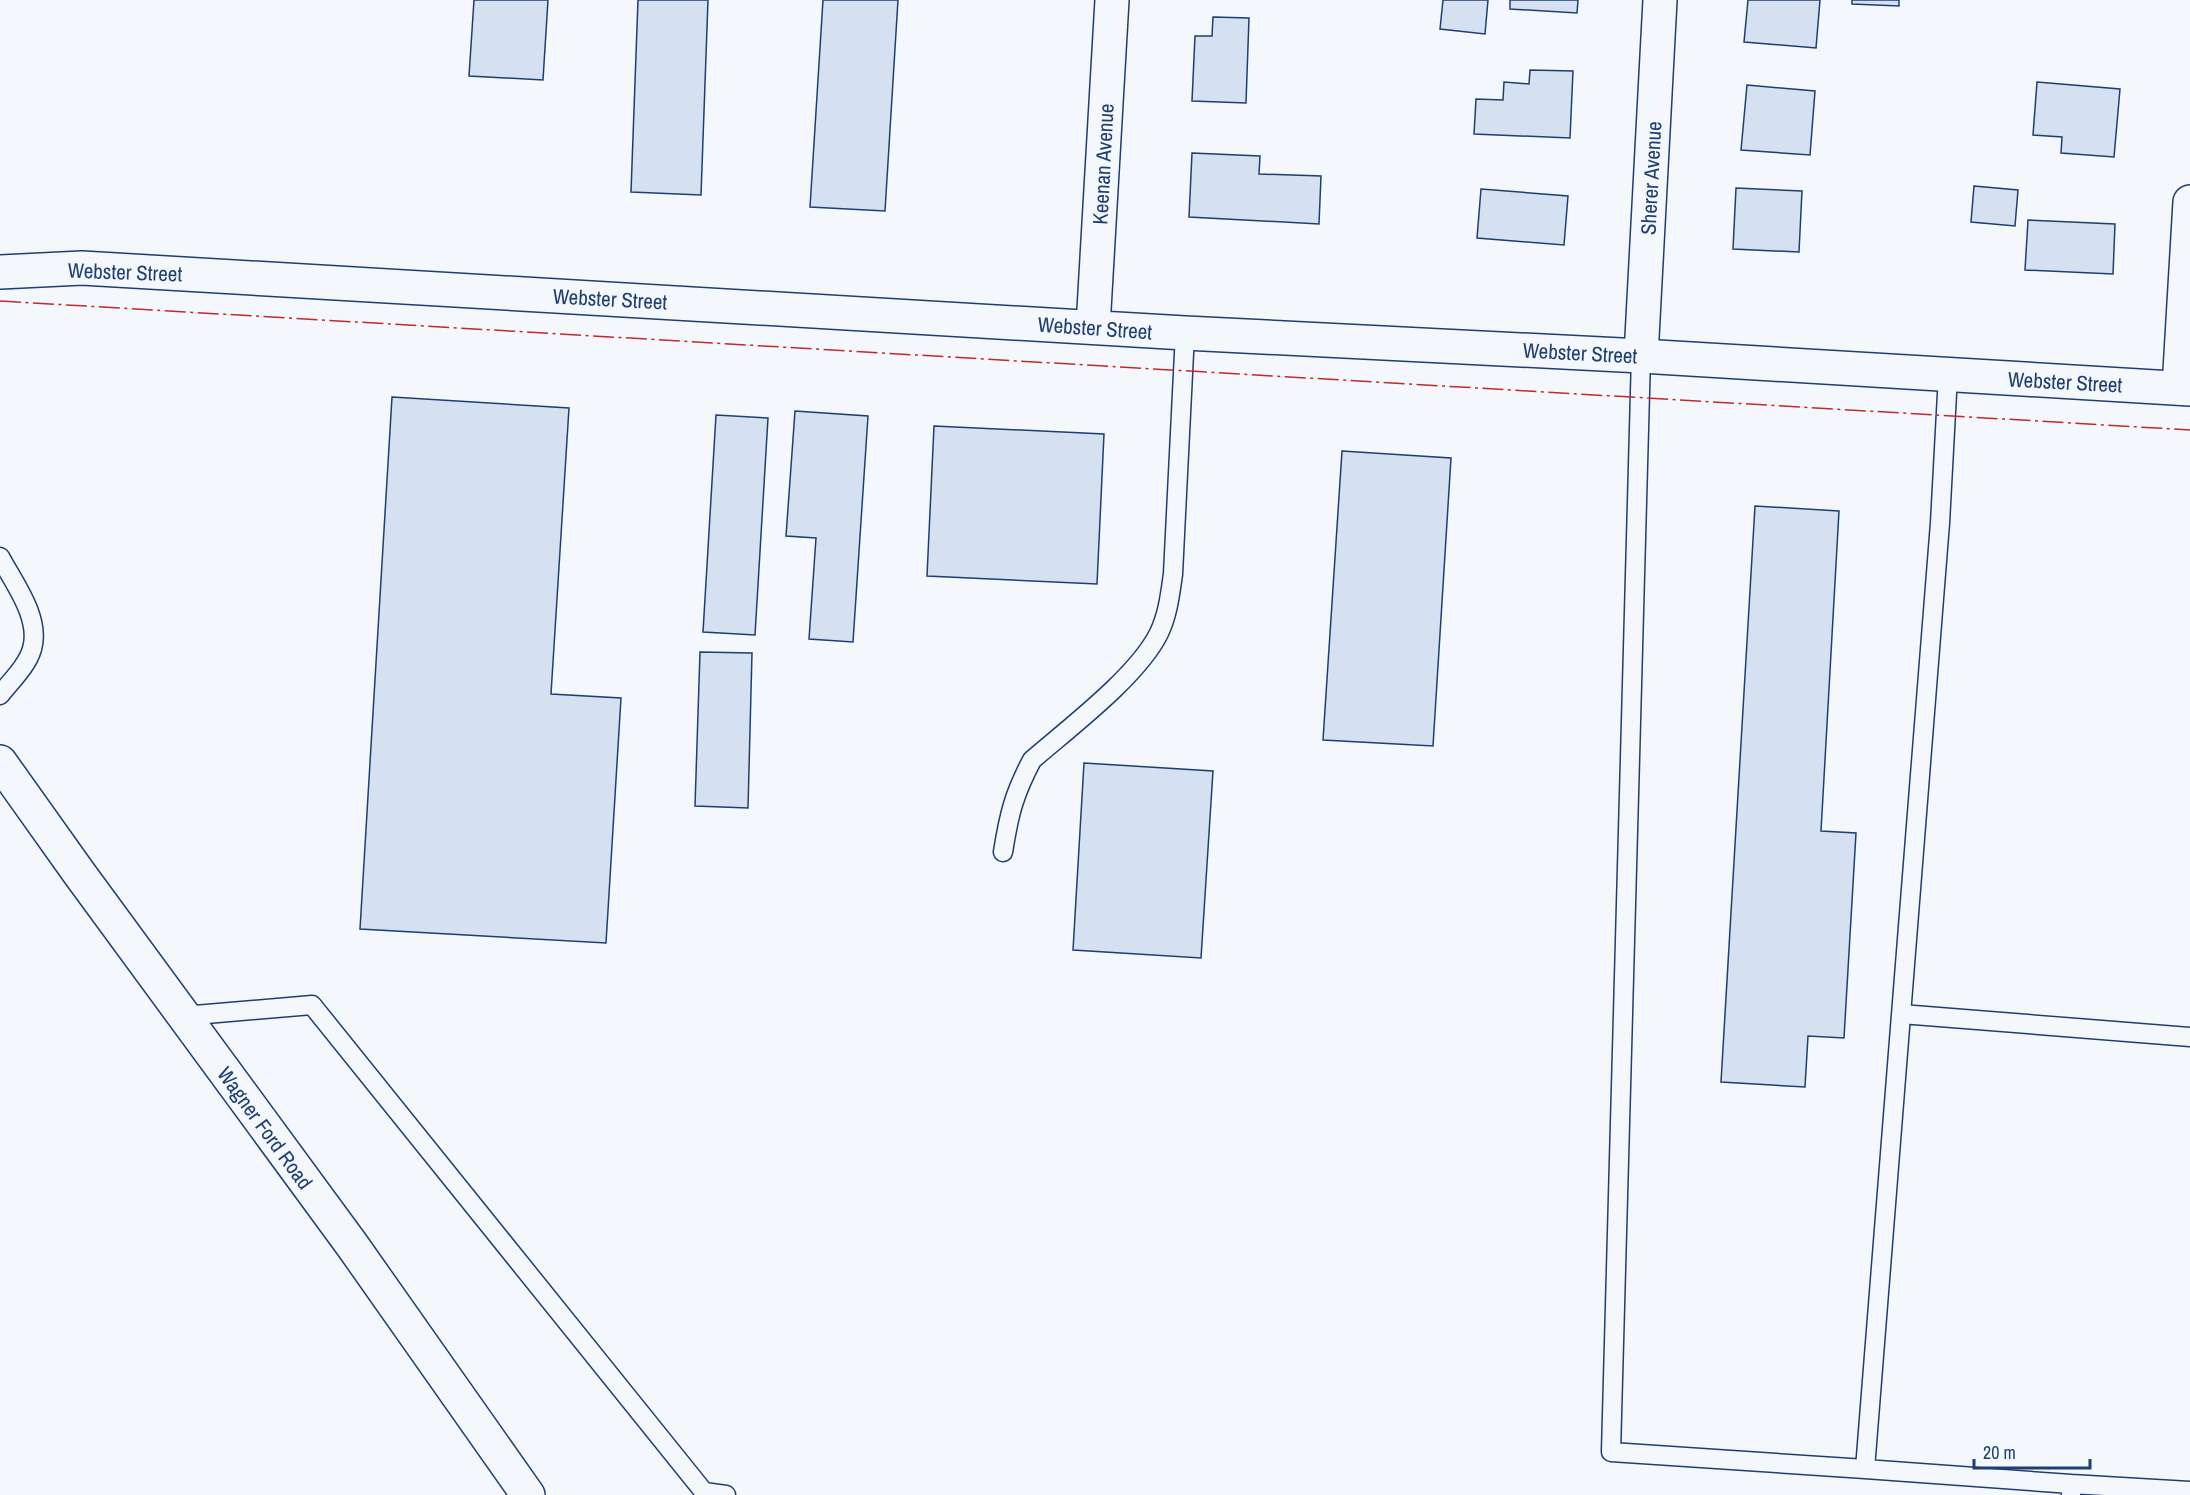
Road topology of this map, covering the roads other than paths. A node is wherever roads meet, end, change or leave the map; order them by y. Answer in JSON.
{"nodes":[{"id":1,"x":1112,"y":0,"type":"edge"},
{"id":2,"x":1660,"y":0,"type":"edge"},
{"id":3,"x":2190,"y":202,"type":"edge"},
{"id":4,"x":0,"y":272,"type":"edge"},
{"id":5,"x":1093,"y":327,"type":"junction"},
{"id":6,"x":1185,"y":333,"type":"junction"},
{"id":7,"x":1641,"y":356,"type":"junction"},
{"id":8,"x":1948,"y":375,"type":"junction"},
{"id":9,"x":2185,"y":389,"type":"edge"},
{"id":10,"x":0,"y":557,"type":"edge"},
{"id":11,"x":0,"y":695,"type":"edge"},
{"id":12,"x":0,"y":762,"type":"edge"},
{"id":13,"x":1003,"y":852,"type":"dead end"},
{"id":14,"x":1901,"y":1014,"type":"junction"},
{"id":15,"x":183,"y":1016,"type":"junction"},
{"id":16,"x":2190,"y":1037,"type":"edge"},
{"id":17,"x":1865,"y":1469,"type":"junction"},
{"id":18,"x":2071,"y":1490,"type":"edge"},
{"id":19,"x":2190,"y":1491,"type":"edge"},
{"id":20,"x":528,"y":1495,"type":"edge"},
{"id":21,"x":726,"y":1495,"type":"edge"}],
"edges":[{"from":1,"to":5,"type":"street","name":"Keenan Avenue"},
{"from":2,"to":7,"type":"street","name":"Sherer Avenue"},
{"from":3,"to":9,"type":"street"},
{"from":4,"to":5,"type":"street","name":"Webster Street"},
{"from":5,"to":6,"type":"street","name":"Webster Street"},
{"from":6,"to":7,"type":"street","name":"Webster Street"},
{"from":6,"to":13,"type":"lane"},
{"from":7,"to":8,"type":"street","name":"Webster Street"},
{"from":7,"to":17,"type":"lane"},
{"from":8,"to":9,"type":"street","name":"Webster Street"},
{"from":8,"to":14,"type":"lane"},
{"from":10,"to":11,"type":"lane"},
{"from":12,"to":15,"type":"street","name":"Wagner Ford Road"},
{"from":14,"to":16,"type":"lane"},
{"from":14,"to":17,"type":"lane"},
{"from":15,"to":20,"type":"street","name":"Wagner Ford Road"},
{"from":15,"to":21,"type":"lane"},
{"from":17,"to":18,"type":"lane"},
{"from":18,"to":19,"type":"lane"}]}
